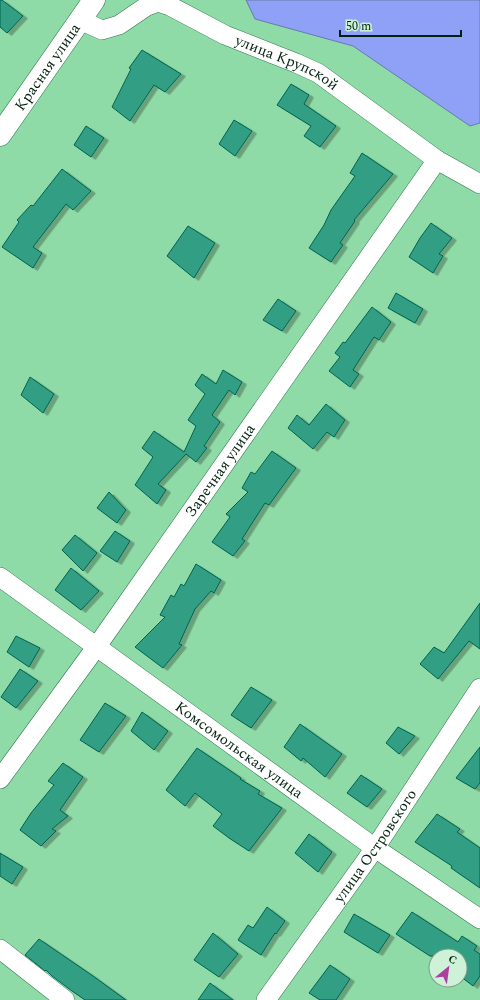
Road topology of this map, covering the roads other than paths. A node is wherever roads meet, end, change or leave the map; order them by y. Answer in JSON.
{"nodes":[{"id":1,"x":94,"y":0,"type":"edge"},
{"id":2,"x":80,"y":20,"type":"junction"},
{"id":3,"x":0,"y":135,"type":"edge"},
{"id":4,"x":438,"y":160,"type":"junction"},
{"id":5,"x":480,"y":184,"type":"edge"},
{"id":6,"x":0,"y":577,"type":"edge"},
{"id":7,"x":97,"y":646,"type":"junction"},
{"id":8,"x":480,"y":688,"type":"edge"},
{"id":9,"x":0,"y":779,"type":"edge"},
{"id":10,"x":375,"y":848,"type":"junction"},
{"id":11,"x":480,"y":919,"type":"edge"},
{"id":12,"x":0,"y":949,"type":"edge"},
{"id":13,"x":65,"y":1000,"type":"edge"},
{"id":14,"x":266,"y":1000,"type":"edge"}],
"edges":[{"from":1,"to":2,"type":"main road","name":"Красная улица"},
{"from":2,"to":3,"type":"main road","name":"Красная улица"},
{"from":2,"to":4,"type":"street","name":"улица Крупской"},
{"from":4,"to":5,"type":"street","name":"улица Крупской"},
{"from":4,"to":7,"type":"street","name":"Заречная улица"},
{"from":6,"to":7,"type":"street","name":"Комсомольская улица"},
{"from":7,"to":9,"type":"street","name":"Заречная улица"},
{"from":7,"to":10,"type":"street","name":"Комсомольская улица"},
{"from":8,"to":10,"type":"street","name":"улица Островского"},
{"from":10,"to":11,"type":"street","name":"Комсомольская улица"},
{"from":10,"to":14,"type":"street","name":"улица Островского"},
{"from":12,"to":13,"type":"street"}]}
